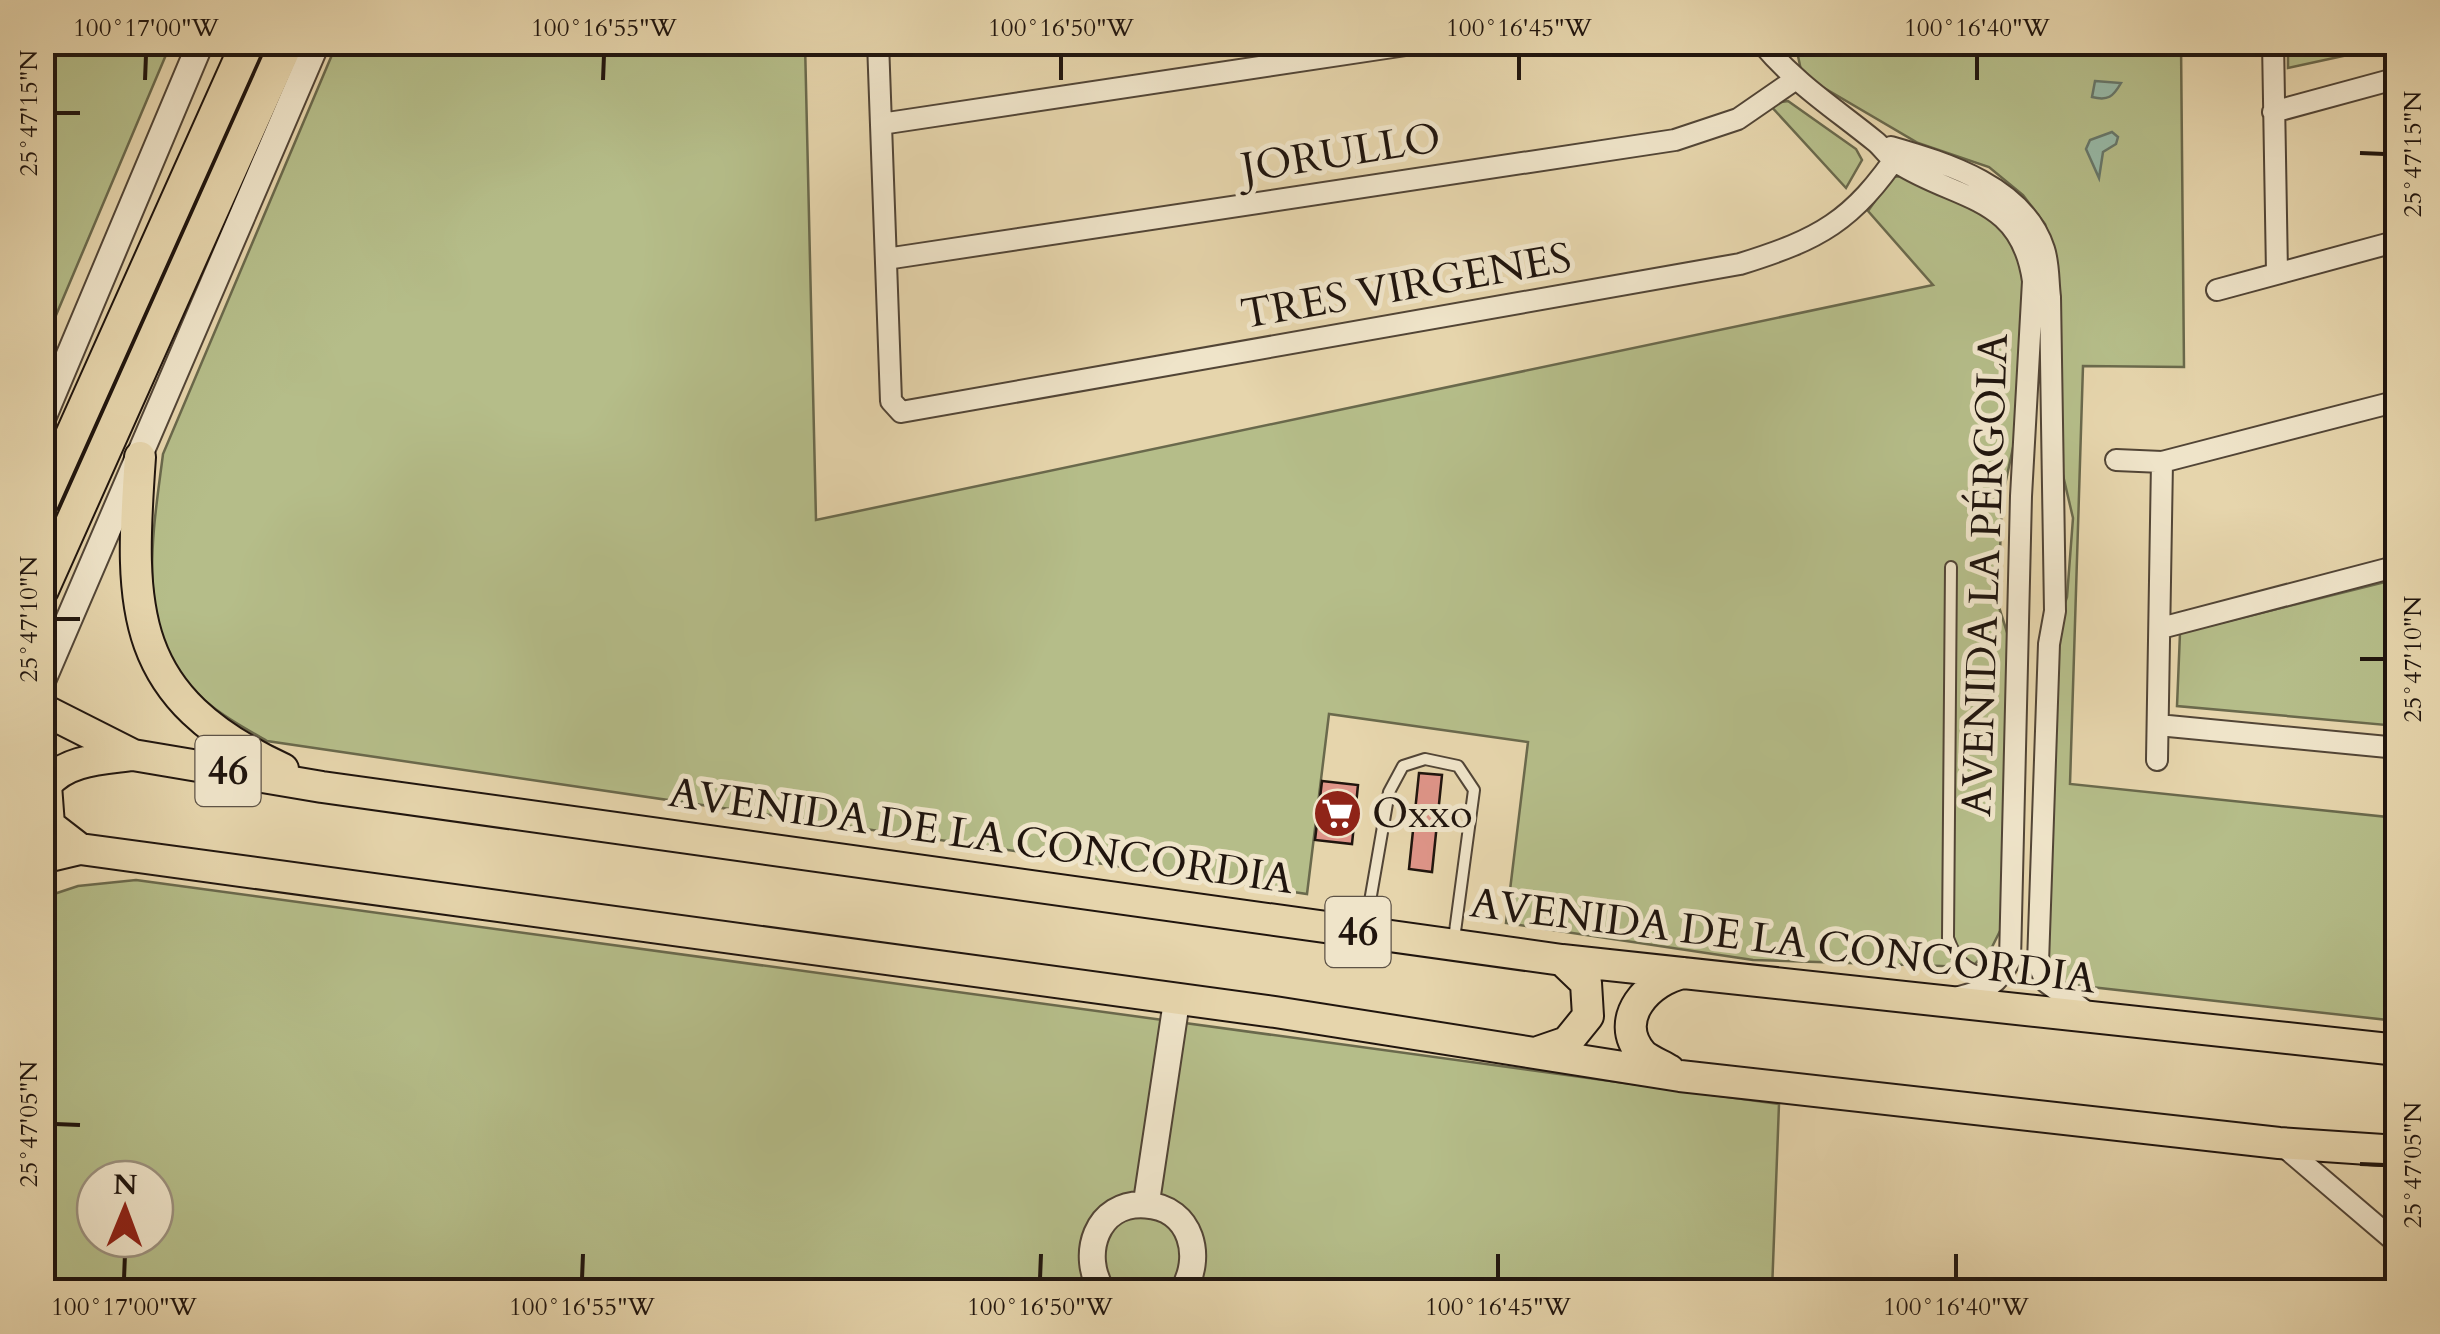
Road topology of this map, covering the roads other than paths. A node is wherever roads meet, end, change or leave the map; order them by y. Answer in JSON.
{"nodes":[{"id":1,"x":201,"y":42,"type":"edge"},
{"id":2,"x":288,"y":42,"type":"edge"},
{"id":3,"x":317,"y":42,"type":"edge"},
{"id":4,"x":878,"y":42,"type":"edge"},
{"id":5,"x":1426,"y":42,"type":"edge"},
{"id":6,"x":1761,"y":42,"type":"edge"},
{"id":7,"x":2273,"y":42,"type":"edge"},
{"id":8,"x":242,"y":50,"type":"edge"},
{"id":9,"x":2398,"y":78,"type":"edge"},
{"id":10,"x":1793,"y":81,"type":"junction"},
{"id":11,"x":2273,"y":112,"type":"junction"},
{"id":12,"x":881,"y":124,"type":"junction"},
{"id":13,"x":1891,"y":152,"type":"junction"},
{"id":14,"x":2398,"y":242,"type":"edge"},
{"id":15,"x":886,"y":259,"type":"junction"},
{"id":16,"x":2277,"y":273,"type":"junction"},
{"id":17,"x":2217,"y":290,"type":"dead end"},
{"id":18,"x":2398,"y":401,"type":"edge"},
{"id":19,"x":42,"y":420,"type":"edge"},
{"id":20,"x":140,"y":457,"type":"junction"},
{"id":21,"x":2116,"y":460,"type":"dead end"},
{"id":22,"x":2053,"y":462,"type":"junction"},
{"id":23,"x":2162,"y":462,"type":"junction"},
{"id":24,"x":2025,"y":463,"type":"junction"},
{"id":25,"x":42,"y":502,"type":"edge"},
{"id":26,"x":2398,"y":566,"type":"edge"},
{"id":27,"x":1951,"y":567,"type":"dead end"},
{"id":28,"x":42,"y":590,"type":"edge"},
{"id":29,"x":78,"y":602,"type":"junction"},
{"id":30,"x":42,"y":625,"type":"edge"},
{"id":31,"x":2160,"y":628,"type":"junction"},
{"id":32,"x":2019,"y":642,"type":"junction"},
{"id":33,"x":2049,"y":644,"type":"junction"},
{"id":34,"x":42,"y":682,"type":"edge"},
{"id":35,"x":42,"y":709,"type":"edge"},
{"id":36,"x":2158,"y":725,"type":"junction"},
{"id":37,"x":2398,"y":748,"type":"edge"},
{"id":38,"x":134,"y":756,"type":"junction"},
{"id":39,"x":2157,"y":760,"type":"dead end"},
{"id":40,"x":322,"y":788,"type":"junction"},
{"id":41,"x":80,"y":849,"type":"junction"},
{"id":42,"x":42,"y":858,"type":"edge"},
{"id":43,"x":42,"y":878,"type":"edge"},
{"id":44,"x":1364,"y":933,"type":"junction"},
{"id":45,"x":1454,"y":945,"type":"junction"},
{"id":46,"x":1562,"y":960,"type":"junction"},
{"id":47,"x":1692,"y":971,"type":"junction"},
{"id":48,"x":2000,"y":979,"type":"junction"},
{"id":49,"x":1177,"y":998,"type":"junction"},
{"id":50,"x":1918,"y":1001,"type":"junction"},
{"id":51,"x":2099,"y":1020,"type":"junction"},
{"id":52,"x":2398,"y":1050,"type":"edge"},
{"id":53,"x":1535,"y":1053,"type":"junction"},
{"id":54,"x":1680,"y":1076,"type":"junction"},
{"id":55,"x":2279,"y":1143,"type":"junction"},
{"id":56,"x":2398,"y":1151,"type":"edge"},
{"id":57,"x":1146,"y":1204,"type":"junction"},
{"id":58,"x":2398,"y":1244,"type":"edge"},
{"id":59,"x":1103,"y":1292,"type":"edge"},
{"id":60,"x":1182,"y":1292,"type":"edge"}],
"edges":[{"from":1,"to":19,"type":"street"},
{"from":2,"to":28,"type":"highway"},
{"from":3,"to":20,"type":"street"},
{"from":4,"to":12,"type":"street"},
{"from":5,"to":12,"type":"street"},
{"from":6,"to":10,"type":"street"},
{"from":7,"to":11,"type":"street"},
{"from":8,"to":25,"type":"highway"},
{"from":9,"to":11,"type":"street"},
{"from":10,"to":13,"type":"street"},
{"from":10,"to":15,"type":"street","name":"JORULLO"},
{"from":11,"to":16,"type":"street"},
{"from":12,"to":15,"type":"street"},
{"from":13,"to":15,"type":"street","name":"TRES VIRGENES"},
{"from":13,"to":22,"type":"street","name":"AVENIDA LA PÉRGOLA"},
{"from":13,"to":24,"type":"street","name":"AVENIDA LA PÉRGOLA"},
{"from":14,"to":16,"type":"street"},
{"from":16,"to":17,"type":"street"},
{"from":18,"to":23,"type":"street"},
{"from":20,"to":29,"type":"street"},
{"from":20,"to":40,"type":"main road"},
{"from":21,"to":23,"type":"street"},
{"from":22,"to":24,"type":"street"},
{"from":22,"to":33,"type":"street","name":"AVENIDA LA PÉRGOLA"},
{"from":23,"to":31,"type":"street"},
{"from":24,"to":32,"type":"street","name":"AVENIDA LA PÉRGOLA"},
{"from":26,"to":31,"type":"street"},
{"from":27,"to":48,"type":"lane"},
{"from":29,"to":30,"type":"street"},
{"from":29,"to":34,"type":"street"},
{"from":31,"to":36,"type":"street"},
{"from":32,"to":33,"type":"street"},
{"from":32,"to":48,"type":"street","name":"AVENIDA LA PÉRGOLA"},
{"from":33,"to":51,"type":"street","name":"AVENIDA LA PÉRGOLA"},
{"from":35,"to":38,"type":"main road","name":"AVENIDA DE LA CONCORDIA","number":"46"},
{"from":36,"to":37,"type":"street"},
{"from":36,"to":39,"type":"street"},
{"from":38,"to":40,"type":"main road","name":"AVENIDA DE LA CONCORDIA","number":"46"},
{"from":38,"to":41,"type":"main road"},
{"from":40,"to":44,"type":"main road","name":"AVENIDA DE LA CONCORDIA","number":"46"},
{"from":41,"to":42,"type":"main road","number":"46"},
{"from":41,"to":43,"type":"main road"},
{"from":41,"to":49,"type":"main road","number":"46"},
{"from":44,"to":45,"type":"main road","name":"AVENIDA DE LA CONCORDIA","number":"46"},
{"from":44,"to":45,"type":"lane"},
{"from":45,"to":46,"type":"main road","name":"AVENIDA DE LA CONCORDIA","number":"46"},
{"from":46,"to":47,"type":"main road","name":"AVENIDA DE LA CONCORDIA","number":"46"},
{"from":46,"to":53,"type":"main road"},
{"from":47,"to":50,"type":"main road","name":"AVENIDA DE LA CONCORDIA","number":"46"},
{"from":47,"to":54,"type":"main road"},
{"from":48,"to":50,"type":"street"},
{"from":49,"to":53,"type":"main road","number":"46"},
{"from":49,"to":57,"type":"street"},
{"from":50,"to":51,"type":"main road","name":"AVENIDA DE LA CONCORDIA","number":"46"},
{"from":51,"to":52,"type":"main road","name":"AVENIDA DE LA CONCORDIA","number":"46"},
{"from":53,"to":54,"type":"main road","number":"46"},
{"from":54,"to":55,"type":"main road","number":"46"},
{"from":55,"to":56,"type":"main road","number":"46"},
{"from":55,"to":58,"type":"street"},
{"from":57,"to":59,"type":"street"},
{"from":57,"to":60,"type":"street"}]}
